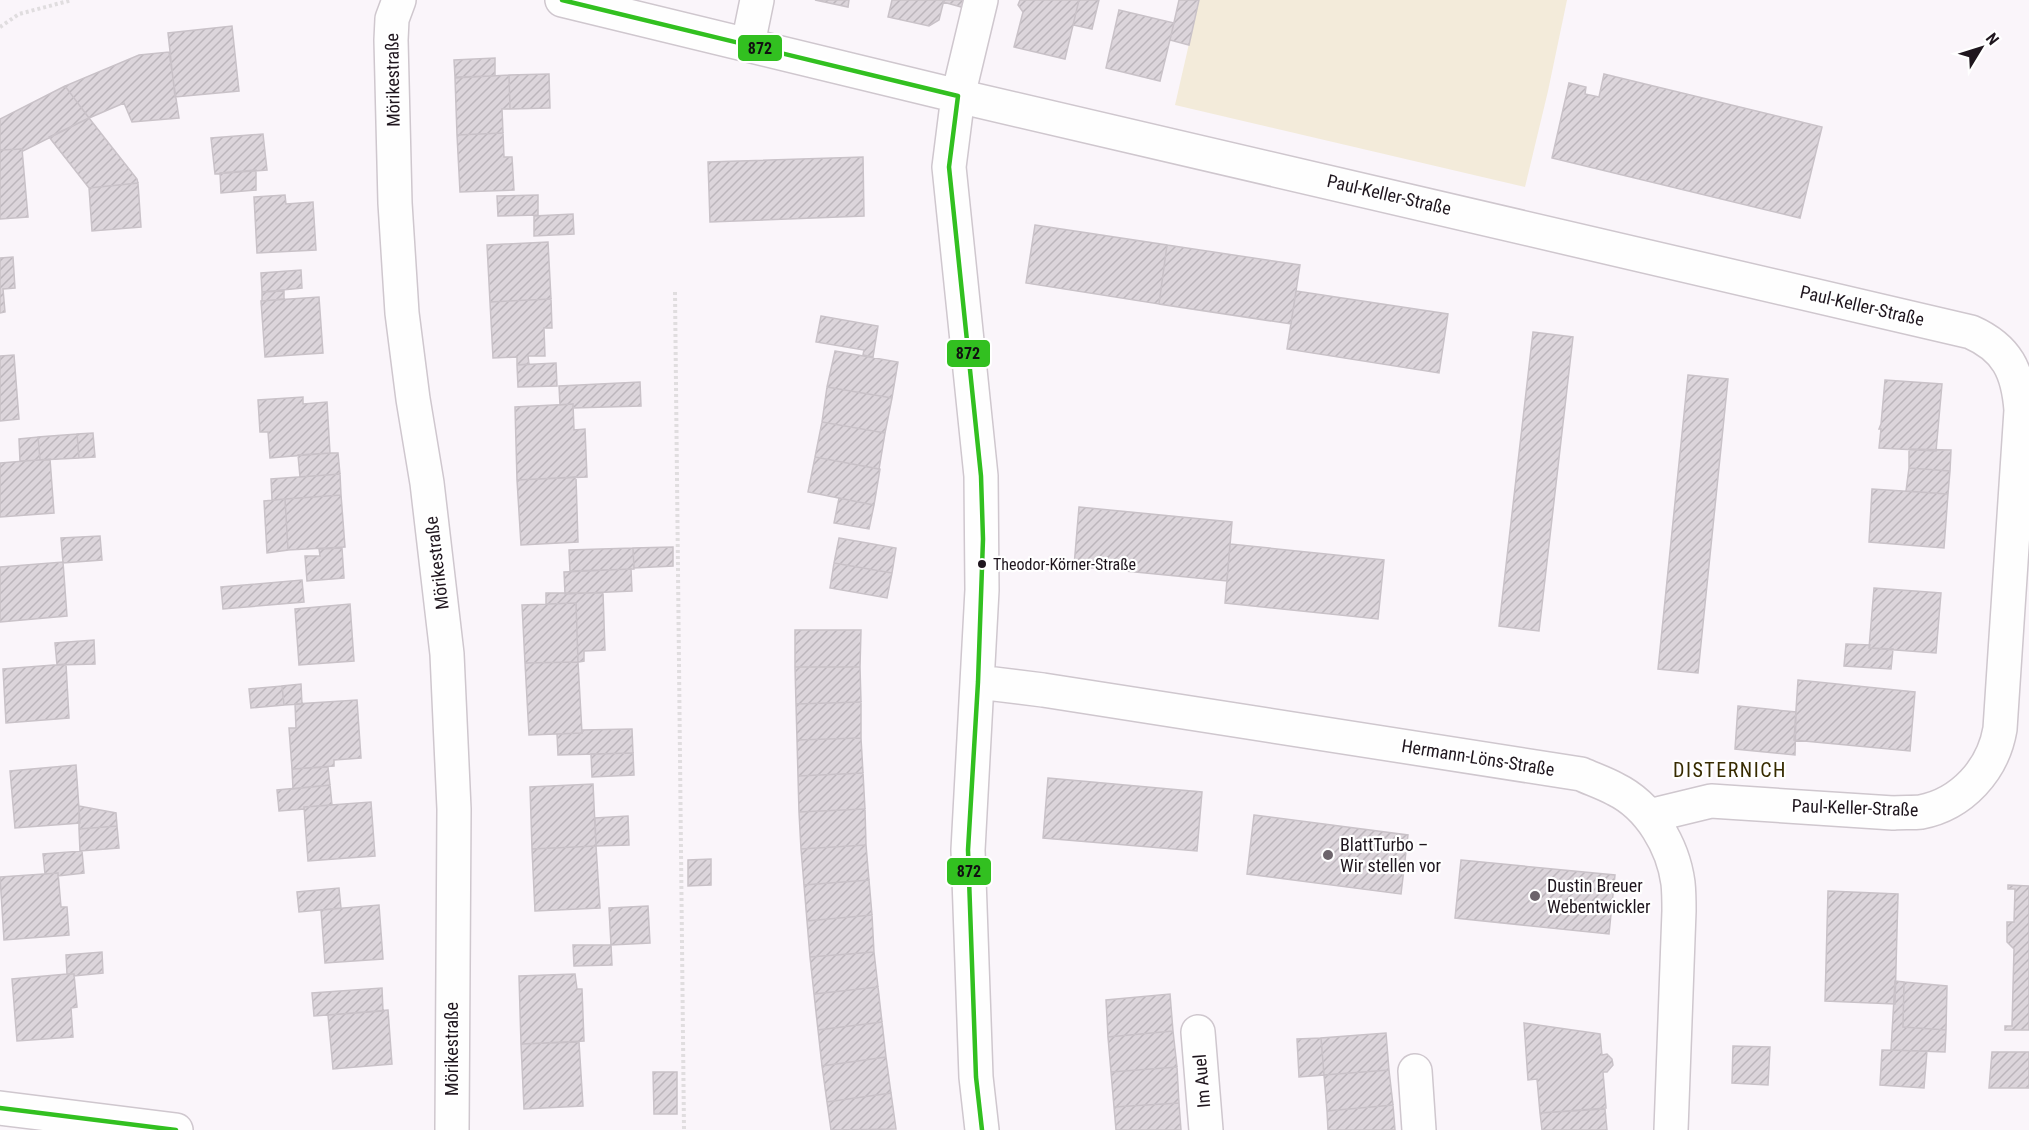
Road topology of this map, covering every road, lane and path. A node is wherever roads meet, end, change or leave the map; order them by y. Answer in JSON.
{"nodes":[{"id":1,"x":72,"y":0,"type":"edge"},
{"id":2,"x":399,"y":0,"type":"edge"},
{"id":3,"x":562,"y":0,"type":"edge"},
{"id":4,"x":758,"y":0,"type":"edge"},
{"id":5,"x":981,"y":0,"type":"edge"},
{"id":6,"x":0,"y":27,"type":"edge"},
{"id":7,"x":748,"y":44,"type":"junction"},
{"id":8,"x":958,"y":96,"type":"junction"},
{"id":9,"x":675,"y":292,"type":"dead end"},
{"id":10,"x":978,"y":682,"type":"junction"},
{"id":11,"x":1649,"y":816,"type":"junction"},
{"id":12,"x":1198,"y":1032,"type":"dead end"},
{"id":13,"x":1414,"y":1071,"type":"dead end"},
{"id":14,"x":0,"y":1108,"type":"edge"},
{"id":15,"x":176,"y":1130,"type":"edge"},
{"id":16,"x":452,"y":1130,"type":"edge"},
{"id":17,"x":684,"y":1130,"type":"edge"},
{"id":18,"x":982,"y":1130,"type":"edge"},
{"id":19,"x":1206,"y":1130,"type":"edge"},
{"id":20,"x":1419,"y":1130,"type":"edge"},
{"id":21,"x":1671,"y":1130,"type":"edge"}],
"edges":[{"from":1,"to":6,"type":"path"},
{"from":2,"to":16,"type":"street","name":"Mörikestraße"},
{"from":3,"to":7,"type":"street","name":"Paul-Keller-Straße"},
{"from":4,"to":7,"type":"street"},
{"from":5,"to":8,"type":"street"},
{"from":7,"to":8,"type":"street","name":"Paul-Keller-Straße"},
{"from":8,"to":10,"type":"street"},
{"from":8,"to":11,"type":"street","name":"Paul-Keller-Straße"},
{"from":9,"to":17,"type":"path"},
{"from":10,"to":11,"type":"street","name":"Hermann-Löns-Straße"},
{"from":10,"to":18,"type":"street"},
{"from":11,"to":21,"type":"street","name":"Hermann-Löns-Straße"},
{"from":12,"to":19,"type":"street","name":"Im Auel"},
{"from":13,"to":20,"type":"street"},
{"from":14,"to":15,"type":"street"}]}
